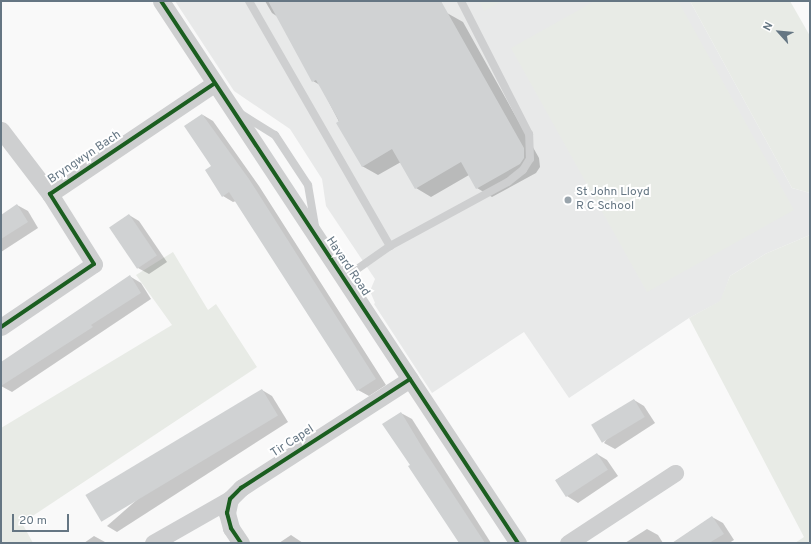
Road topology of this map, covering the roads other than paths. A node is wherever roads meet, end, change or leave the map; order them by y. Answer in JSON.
{"nodes":[{"id":1,"x":161,"y":1,"type":"edge"},
{"id":2,"x":249,"y":1,"type":"edge"},
{"id":3,"x":461,"y":1,"type":"edge"},
{"id":4,"x":214,"y":84,"type":"junction"},
{"id":5,"x":228,"y":106,"type":"junction"},
{"id":6,"x":1,"y":130,"type":"edge"},
{"id":7,"x":50,"y":194,"type":"junction"},
{"id":8,"x":318,"y":241,"type":"junction"},
{"id":9,"x":390,"y":246,"type":"junction"},
{"id":10,"x":343,"y":279,"type":"junction"},
{"id":11,"x":1,"y":326,"type":"edge"},
{"id":12,"x":410,"y":379,"type":"junction"},
{"id":13,"x":675,"y":472,"type":"dead end"},
{"id":14,"x":230,"y":499,"type":"junction"},
{"id":15,"x":153,"y":543,"type":"edge"},
{"id":16,"x":241,"y":543,"type":"edge"},
{"id":17,"x":518,"y":543,"type":"edge"},
{"id":18,"x":568,"y":543,"type":"edge"}],
"edges":[{"from":1,"to":4,"type":"street","name":"Havard Road"},
{"from":2,"to":9,"type":"lane"},
{"from":3,"to":9,"type":"lane"},
{"from":4,"to":5,"type":"street","name":"Havard Road"},
{"from":4,"to":7,"type":"street","name":"Bryngwyn Bach"},
{"from":5,"to":8,"type":"street","name":"Havard Road"},
{"from":5,"to":8,"type":"lane"},
{"from":6,"to":7,"type":"street"},
{"from":7,"to":11,"type":"street","name":"Bryngwyn Bach"},
{"from":8,"to":10,"type":"street","name":"Havard Road"},
{"from":9,"to":10,"type":"lane"},
{"from":10,"to":12,"type":"street","name":"Havard Road"},
{"from":12,"to":14,"type":"street","name":"Tir Capel"},
{"from":12,"to":17,"type":"street","name":"Havard Road"},
{"from":13,"to":18,"type":"street"},
{"from":14,"to":15,"type":"street","name":"Tir Capel"},
{"from":14,"to":16,"type":"street"}]}
